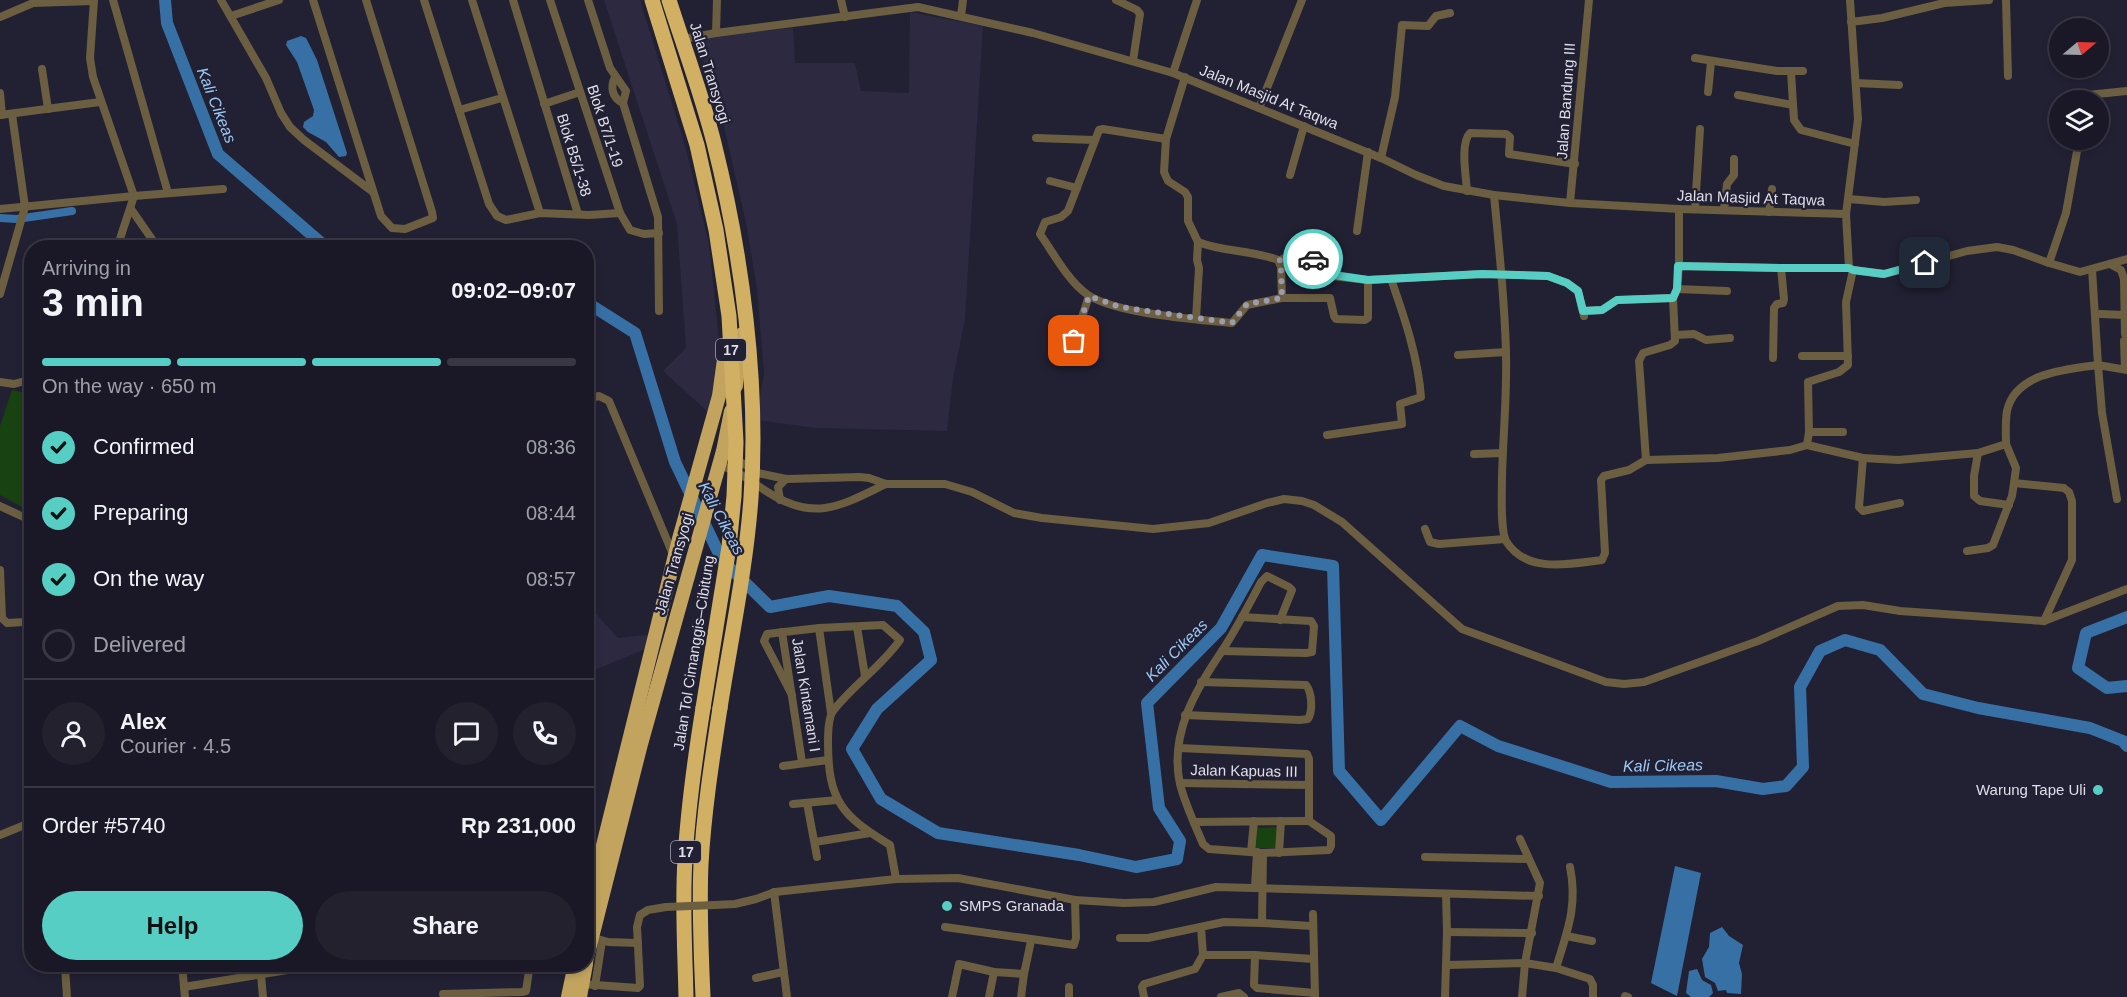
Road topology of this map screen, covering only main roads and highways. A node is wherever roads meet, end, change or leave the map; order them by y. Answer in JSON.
{"nodes":[{"id":1,"x":651,"y":0,"type":"edge"},
{"id":2,"x":670,"y":0,"type":"edge"},
{"id":3,"x":594,"y":882,"type":"edge"},
{"id":4,"x":594,"y":944,"type":"edge"},
{"id":5,"x":573,"y":972,"type":"edge"},
{"id":6,"x":586,"y":972,"type":"edge"},
{"id":7,"x":586,"y":989,"type":"edge"},
{"id":8,"x":568,"y":997,"type":"edge"},
{"id":9,"x":686,"y":997,"type":"edge"},
{"id":10,"x":703,"y":997,"type":"edge"}],
"edges":[{"from":1,"to":3,"type":"highway","name":"Jalan Transyogi"},
{"from":1,"to":9,"type":"highway","name":"Jalan Tol Cimanggis–Cibitung","number":"17","bridge":true},
{"from":2,"to":4,"type":"highway","name":"Jalan Transyogi"},
{"from":2,"to":10,"type":"highway","number":"17","bridge":true},
{"from":5,"to":8,"type":"highway"},
{"from":6,"to":7,"type":"highway","name":"Jalan Transyogi"}]}
